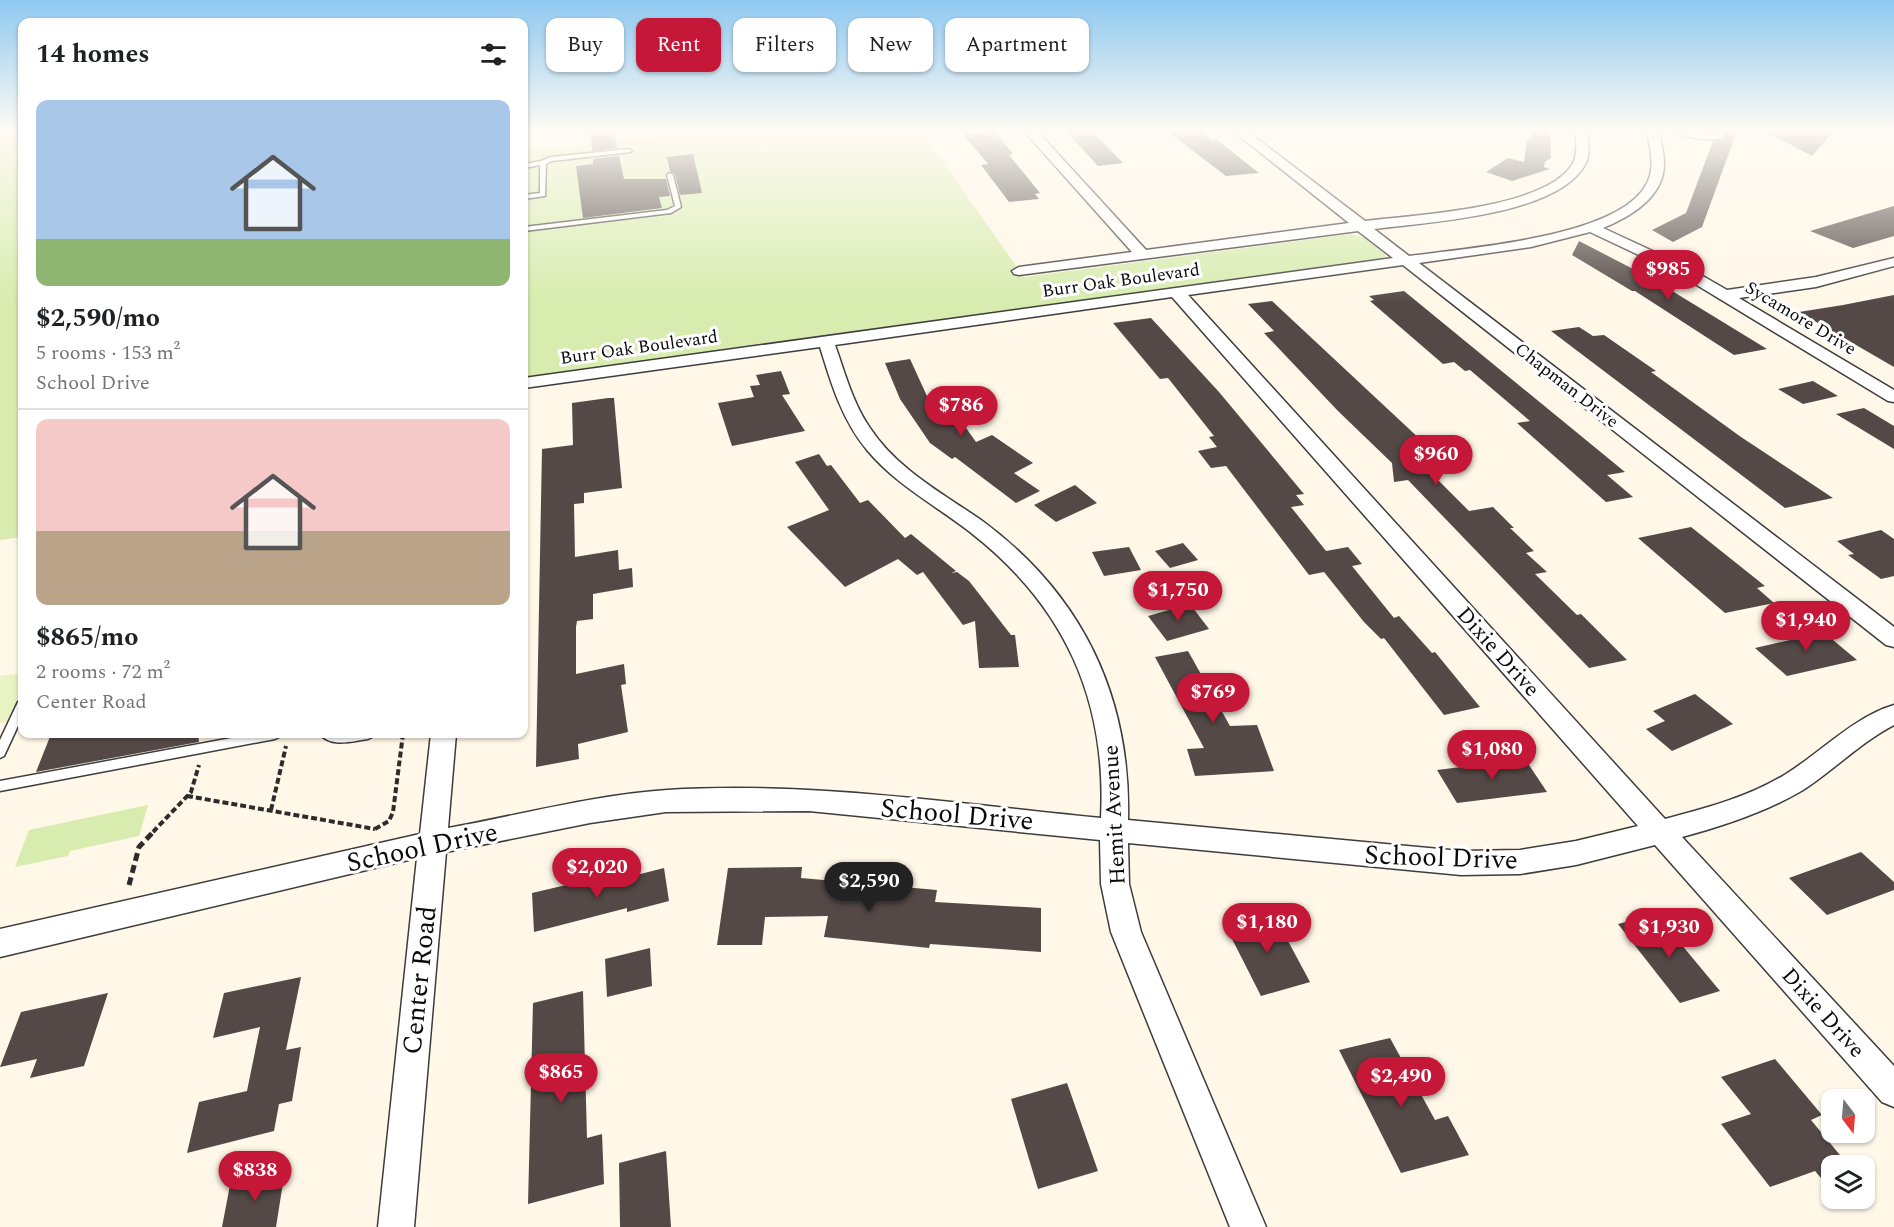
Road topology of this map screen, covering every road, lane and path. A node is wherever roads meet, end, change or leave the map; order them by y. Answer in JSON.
{"nodes":[{"id":1,"x":543,"y":188,"type":"edge"},
{"id":2,"x":673,"y":188,"type":"edge"},
{"id":3,"x":1082,"y":188,"type":"edge"},
{"id":4,"x":1314,"y":188,"type":"edge"},
{"id":5,"x":1550,"y":188,"type":"edge"},
{"id":6,"x":1651,"y":188,"type":"edge"},
{"id":7,"x":543,"y":195,"type":"junction"},
{"id":8,"x":528,"y":197,"type":"edge"},
{"id":9,"x":543,"y":205,"type":"dead end"},
{"id":10,"x":1363,"y":226,"type":"junction"},
{"id":11,"x":1590,"y":227,"type":"junction"},
{"id":12,"x":528,"y":229,"type":"edge"},
{"id":13,"x":1143,"y":255,"type":"junction"},
{"id":14,"x":1406,"y":260,"type":"junction"},
{"id":15,"x":1894,"y":262,"type":"edge"},
{"id":16,"x":1019,"y":271,"type":"dead end"},
{"id":17,"x":1176,"y":292,"type":"junction"},
{"id":18,"x":1725,"y":296,"type":"junction"},
{"id":19,"x":826,"y":341,"type":"junction"},
{"id":20,"x":528,"y":382,"type":"edge"},
{"id":21,"x":1894,"y":397,"type":"edge"},
{"id":22,"x":1894,"y":639,"type":"edge"},
{"id":23,"x":18,"y":714,"type":"edge"},
{"id":24,"x":1894,"y":714,"type":"edge"},
{"id":25,"x":253,"y":738,"type":"edge"},
{"id":26,"x":402,"y":738,"type":"edge"},
{"id":27,"x":443,"y":738,"type":"edge"},
{"id":28,"x":286,"y":744,"type":"dead end"},
{"id":29,"x":204,"y":747,"type":"junction"},
{"id":30,"x":0,"y":753,"type":"edge"},
{"id":31,"x":0,"y":786,"type":"edge"},
{"id":32,"x":187,"y":796,"type":"junction"},
{"id":33,"x":271,"y":810,"type":"junction"},
{"id":34,"x":376,"y":829,"type":"junction"},
{"id":35,"x":1113,"y":829,"type":"junction"},
{"id":36,"x":1660,"y":832,"type":"junction"},
{"id":37,"x":356,"y":834,"type":"dead end"},
{"id":38,"x":433,"y":843,"type":"junction"},
{"id":39,"x":140,"y":882,"type":"dead end"},
{"id":40,"x":129,"y":885,"type":"junction"},
{"id":41,"x":117,"y":887,"type":"dead end"},
{"id":42,"x":0,"y":943,"type":"edge"},
{"id":43,"x":1894,"y":1090,"type":"edge"},
{"id":44,"x":396,"y":1227,"type":"edge"},
{"id":45,"x":1248,"y":1227,"type":"edge"}],
"edges":[{"from":1,"to":7,"type":"lane"},
{"from":2,"to":12,"type":"lane"},
{"from":3,"to":13,"type":"street"},
{"from":4,"to":10,"type":"street","name":"Chapman Drive"},
{"from":5,"to":10,"type":"street","name":"Burr Oak Boulevard"},
{"from":6,"to":11,"type":"street","name":"Burr Oak Boulevard"},
{"from":7,"to":8,"type":"lane"},
{"from":7,"to":9,"type":"lane"},
{"from":10,"to":13,"type":"street","name":"Burr Oak Boulevard"},
{"from":10,"to":14,"type":"street","name":"Chapman Drive"},
{"from":11,"to":14,"type":"street","name":"Burr Oak Boulevard"},
{"from":11,"to":18,"type":"street","name":"Sycamore Drive"},
{"from":13,"to":16,"type":"street","name":"Burr Oak Boulevard"},
{"from":14,"to":17,"type":"street","name":"Burr Oak Boulevard"},
{"from":14,"to":22,"type":"street","name":"Chapman Drive"},
{"from":15,"to":18,"type":"street"},
{"from":17,"to":19,"type":"street","name":"Burr Oak Boulevard"},
{"from":17,"to":36,"type":"street","name":"Dixie Drive"},
{"from":18,"to":21,"type":"street","name":"Sycamore Drive"},
{"from":19,"to":20,"type":"street","name":"Burr Oak Boulevard"},
{"from":19,"to":35,"type":"street","name":"Hemit Avenue"},
{"from":23,"to":30,"type":"lane"},
{"from":24,"to":36,"type":"street","name":"School Drive"},
{"from":25,"to":29,"type":"lane"},
{"from":26,"to":34,"type":"path"},
{"from":27,"to":38,"type":"street","name":"Center Road"},
{"from":28,"to":33,"type":"path"},
{"from":29,"to":31,"type":"lane"},
{"from":29,"to":32,"type":"path"},
{"from":32,"to":33,"type":"path"},
{"from":32,"to":40,"type":"path"},
{"from":33,"to":34,"type":"path"},
{"from":34,"to":37,"type":"path"},
{"from":35,"to":36,"type":"street","name":"School Drive"},
{"from":35,"to":38,"type":"street","name":"School Drive"},
{"from":35,"to":45,"type":"street","name":"Hemit Avenue"},
{"from":36,"to":43,"type":"street","name":"Dixie Drive"},
{"from":38,"to":42,"type":"street","name":"School Drive"},
{"from":38,"to":44,"type":"street","name":"Center Road"},
{"from":39,"to":40,"type":"path"},
{"from":40,"to":41,"type":"path"}]}
